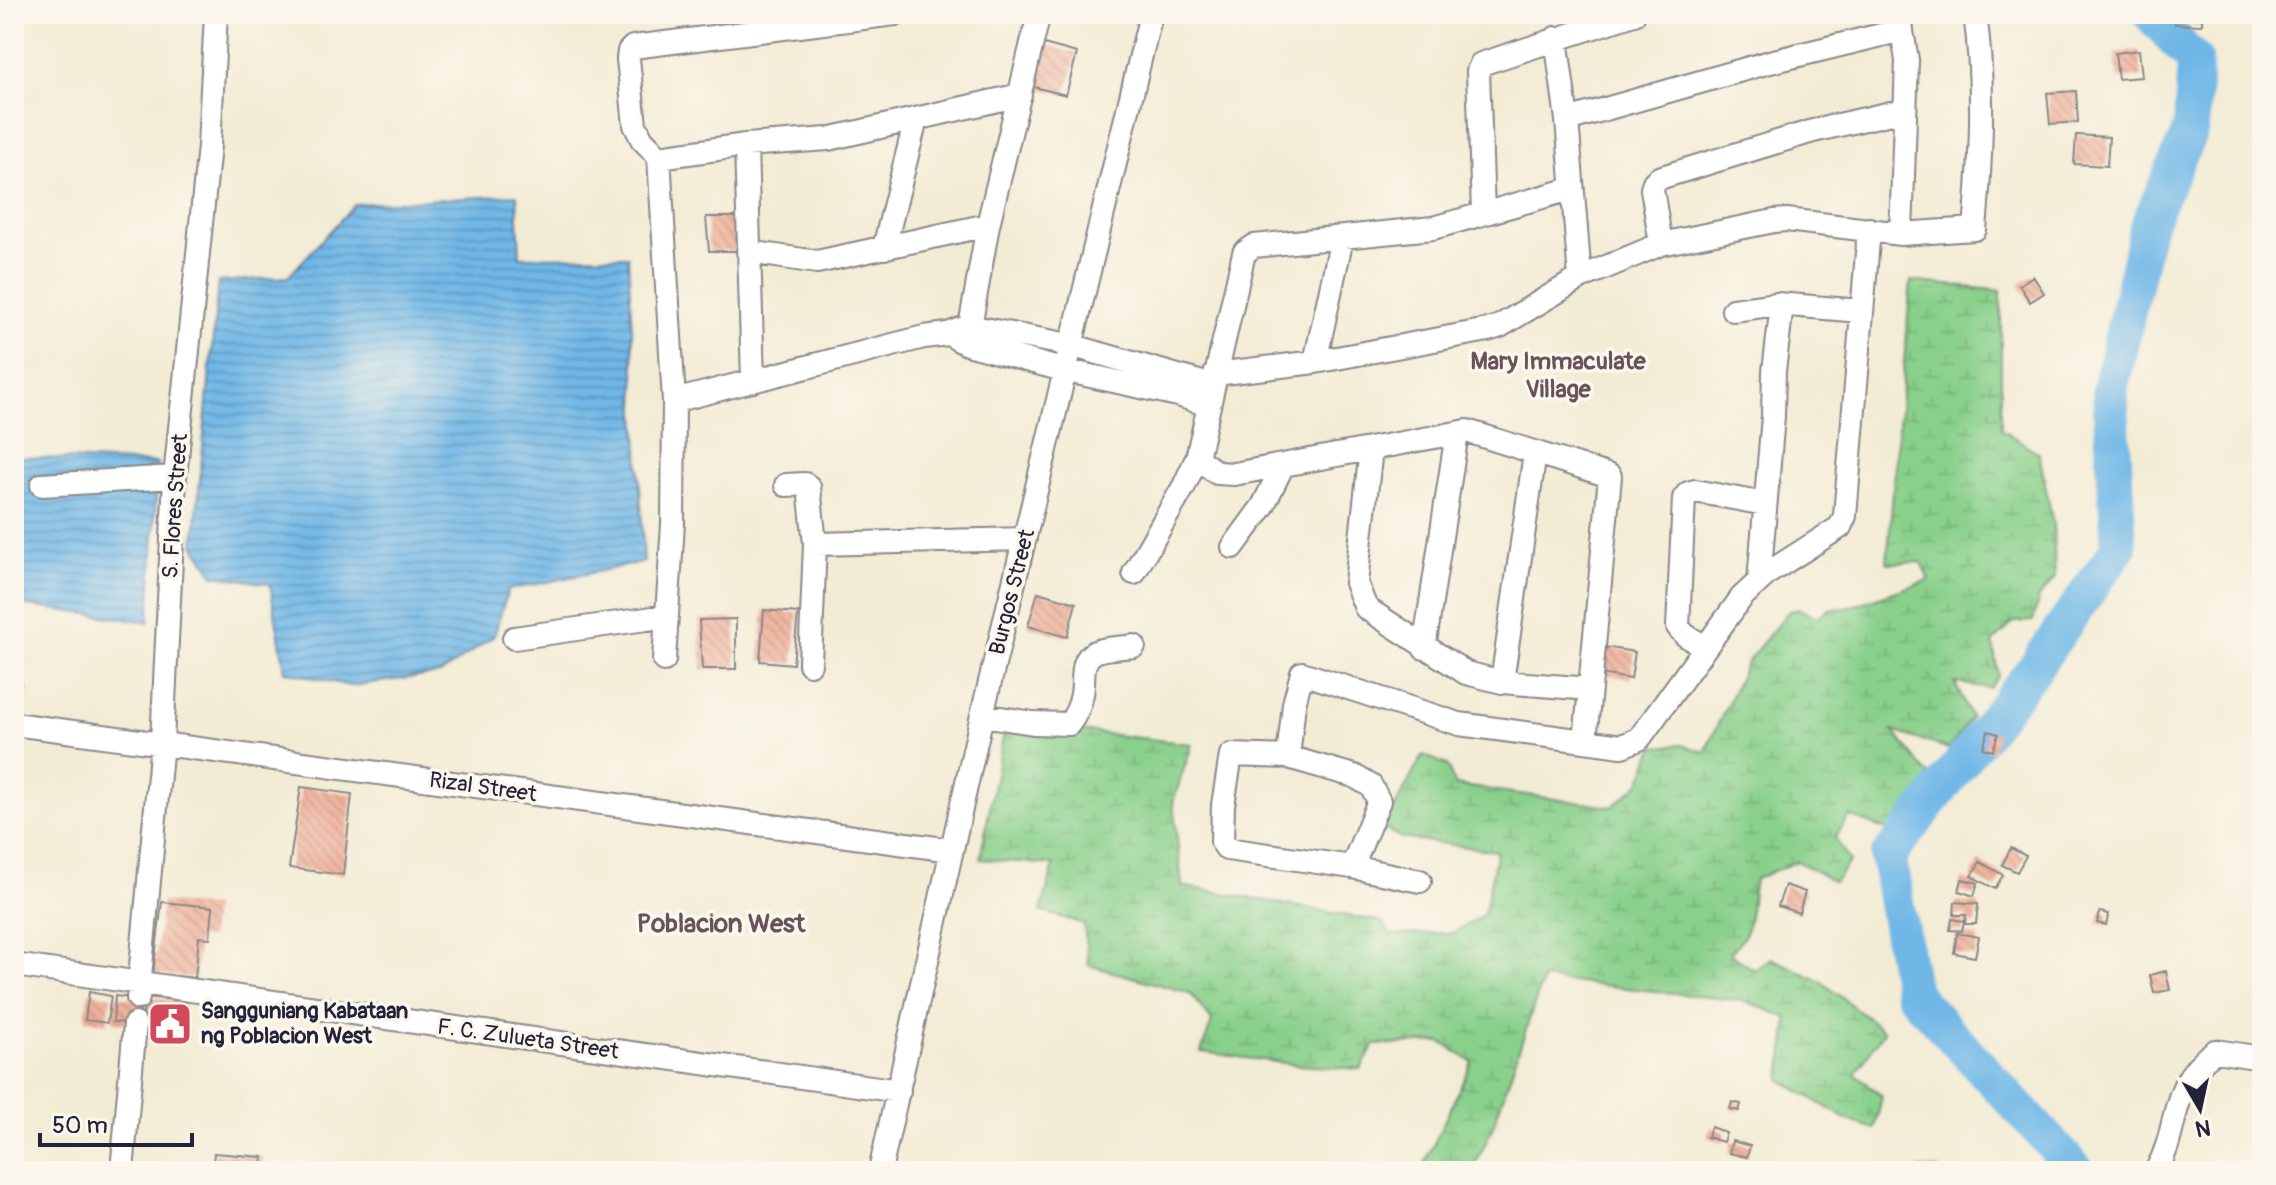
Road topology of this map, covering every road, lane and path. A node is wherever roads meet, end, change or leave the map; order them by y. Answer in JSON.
{"nodes":[{"id":1,"x":216,"y":14,"type":"edge"},
{"id":2,"x":895,"y":14,"type":"edge"},
{"id":3,"x":1039,"y":14,"type":"edge"},
{"id":4,"x":1151,"y":14,"type":"edge"},
{"id":5,"x":1634,"y":14,"type":"edge"},
{"id":6,"x":1975,"y":14,"type":"edge"},
{"id":7,"x":1901,"y":22,"type":"edge"},
{"id":8,"x":1556,"y":38,"type":"junction"},
{"id":9,"x":1020,"y":95,"type":"junction"},
{"id":10,"x":1904,"y":110,"type":"junction"},
{"id":11,"x":916,"y":119,"type":"junction"},
{"id":12,"x":1567,"y":120,"type":"junction"},
{"id":13,"x":746,"y":145,"type":"junction"},
{"id":14,"x":659,"y":157,"type":"junction"},
{"id":15,"x":1571,"y":189,"type":"junction"},
{"id":16,"x":1483,"y":213,"type":"junction"},
{"id":17,"x":988,"y":225,"type":"junction"},
{"id":18,"x":1869,"y":229,"type":"junction"},
{"id":19,"x":1901,"y":234,"type":"junction"},
{"id":20,"x":1342,"y":238,"type":"junction"},
{"id":21,"x":1661,"y":244,"type":"junction"},
{"id":22,"x":884,"y":248,"type":"junction"},
{"id":23,"x":748,"y":252,"type":"junction"},
{"id":24,"x":1580,"y":278,"type":"junction"},
{"id":25,"x":1782,"y":305,"type":"junction"},
{"id":26,"x":1733,"y":310,"type":"dead end"},
{"id":27,"x":1861,"y":311,"type":"junction"},
{"id":28,"x":962,"y":335,"type":"junction"},
{"id":29,"x":1070,"y":345,"type":"junction"},
{"id":30,"x":1315,"y":362,"type":"junction"},
{"id":31,"x":1063,"y":370,"type":"junction"},
{"id":32,"x":753,"y":381,"type":"junction"},
{"id":33,"x":1212,"y":388,"type":"junction"},
{"id":34,"x":674,"y":401,"type":"junction"},
{"id":35,"x":1457,"y":433,"type":"junction"},
{"id":36,"x":1371,"y":449,"type":"junction"},
{"id":37,"x":1535,"y":453,"type":"junction"},
{"id":38,"x":1197,"y":458,"type":"junction"},
{"id":39,"x":1283,"y":465,"type":"junction"},
{"id":40,"x":175,"y":477,"type":"junction"},
{"id":41,"x":42,"y":485,"type":"dead end"},
{"id":42,"x":786,"y":485,"type":"dead end"},
{"id":43,"x":1765,"y":504,"type":"junction"},
{"id":44,"x":1025,"y":539,"type":"junction"},
{"id":45,"x":815,"y":544,"type":"junction"},
{"id":46,"x":1233,"y":547,"type":"dead end"},
{"id":47,"x":1134,"y":573,"type":"dead end"},
{"id":48,"x":1759,"y":581,"type":"junction"},
{"id":49,"x":667,"y":616,"type":"junction"},
{"id":50,"x":514,"y":638,"type":"dead end"},
{"id":51,"x":1134,"y":646,"type":"dead end"},
{"id":52,"x":1705,"y":647,"type":"junction"},
{"id":53,"x":1424,"y":648,"type":"junction"},
{"id":54,"x":664,"y":660,"type":"dead end"},
{"id":55,"x":810,"y":664,"type":"dead end"},
{"id":56,"x":1502,"y":682,"type":"junction"},
{"id":57,"x":1590,"y":689,"type":"junction"},
{"id":58,"x":982,"y":715,"type":"junction"},
{"id":59,"x":14,"y":724,"type":"edge"},
{"id":60,"x":1585,"y":741,"type":"junction"},
{"id":61,"x":162,"y":743,"type":"junction"},
{"id":62,"x":1288,"y":757,"type":"junction"},
{"id":63,"x":951,"y":850,"type":"junction"},
{"id":64,"x":1352,"y":867,"type":"junction"},
{"id":65,"x":1420,"y":881,"type":"dead end"},
{"id":66,"x":14,"y":965,"type":"edge"},
{"id":67,"x":138,"y":992,"type":"junction"},
{"id":68,"x":135,"y":1024,"type":"dead end"},
{"id":69,"x":2262,"y":1058,"type":"edge"},
{"id":70,"x":899,"y":1091,"type":"junction"},
{"id":71,"x":122,"y":1171,"type":"edge"},
{"id":72,"x":880,"y":1171,"type":"edge"},
{"id":73,"x":2156,"y":1171,"type":"edge"}],
"edges":[{"from":1,"to":40,"type":"street","name":"S. Flores Street"},
{"from":2,"to":14,"type":"street"},
{"from":3,"to":9,"type":"street"},
{"from":4,"to":29,"type":"street","name":"Burgos Street"},
{"from":5,"to":8,"type":"street"},
{"from":6,"to":19,"type":"street"},
{"from":7,"to":10,"type":"street"},
{"from":7,"to":12,"type":"street"},
{"from":8,"to":12,"type":"street"},
{"from":8,"to":16,"type":"street"},
{"from":9,"to":11,"type":"street"},
{"from":9,"to":17,"type":"street"},
{"from":10,"to":19,"type":"street"},
{"from":10,"to":21,"type":"street"},
{"from":11,"to":13,"type":"street"},
{"from":11,"to":22,"type":"street"},
{"from":12,"to":15,"type":"street"},
{"from":13,"to":14,"type":"street"},
{"from":13,"to":23,"type":"street"},
{"from":14,"to":34,"type":"street"},
{"from":15,"to":16,"type":"street"},
{"from":15,"to":24,"type":"street"},
{"from":16,"to":20,"type":"street"},
{"from":17,"to":22,"type":"street"},
{"from":17,"to":28,"type":"street"},
{"from":18,"to":19,"type":"street"},
{"from":18,"to":21,"type":"street"},
{"from":18,"to":27,"type":"street"},
{"from":20,"to":30,"type":"street"},
{"from":20,"to":33,"type":"street"},
{"from":21,"to":24,"type":"street"},
{"from":22,"to":23,"type":"street"},
{"from":23,"to":32,"type":"street"},
{"from":24,"to":30,"type":"street"},
{"from":25,"to":26,"type":"street"},
{"from":25,"to":27,"type":"street"},
{"from":25,"to":43,"type":"street"},
{"from":27,"to":48,"type":"street"},
{"from":28,"to":29,"type":"street"},
{"from":28,"to":31,"type":"street"},
{"from":28,"to":32,"type":"street"},
{"from":29,"to":31,"type":"street","name":"Burgos Street"},
{"from":29,"to":33,"type":"street"},
{"from":30,"to":33,"type":"street"},
{"from":31,"to":33,"type":"street"},
{"from":31,"to":44,"type":"street","name":"Burgos Street"},
{"from":32,"to":34,"type":"street"},
{"from":33,"to":38,"type":"street"},
{"from":34,"to":49,"type":"street"},
{"from":35,"to":36,"type":"street"},
{"from":35,"to":37,"type":"street"},
{"from":35,"to":53,"type":"street"},
{"from":36,"to":39,"type":"street"},
{"from":36,"to":53,"type":"street"},
{"from":37,"to":56,"type":"street"},
{"from":37,"to":57,"type":"street"},
{"from":38,"to":39,"type":"street"},
{"from":38,"to":47,"type":"street"},
{"from":39,"to":46,"type":"street"},
{"from":40,"to":41,"type":"street"},
{"from":40,"to":61,"type":"street","name":"S. Flores Street"},
{"from":42,"to":45,"type":"street"},
{"from":43,"to":48,"type":"street"},
{"from":43,"to":52,"type":"street"},
{"from":44,"to":45,"type":"street"},
{"from":44,"to":58,"type":"street","name":"Burgos Street"},
{"from":45,"to":55,"type":"street"},
{"from":48,"to":52,"type":"street"},
{"from":49,"to":50,"type":"street"},
{"from":49,"to":54,"type":"street"},
{"from":51,"to":58,"type":"street"},
{"from":52,"to":60,"type":"street"},
{"from":53,"to":56,"type":"street"},
{"from":56,"to":57,"type":"street"},
{"from":57,"to":60,"type":"street"},
{"from":58,"to":63,"type":"street","name":"Burgos Street"},
{"from":59,"to":61,"type":"street","name":"Rizal Street"},
{"from":60,"to":62,"type":"street"},
{"from":61,"to":63,"type":"street","name":"Rizal Street"},
{"from":61,"to":67,"type":"street","name":"S. Flores Street"},
{"from":62,"to":64,"type":"street"},
{"from":62,"to":64,"type":"street"},
{"from":63,"to":70,"type":"street","name":"Burgos Street"},
{"from":64,"to":65,"type":"street"},
{"from":66,"to":67,"type":"street","name":"F. C. Zulueta Street"},
{"from":67,"to":70,"type":"street","name":"F. C. Zulueta Street"},
{"from":68,"to":71,"type":"street"},
{"from":69,"to":73,"type":"street"},
{"from":70,"to":72,"type":"street","name":"Burgos Street"}]}
